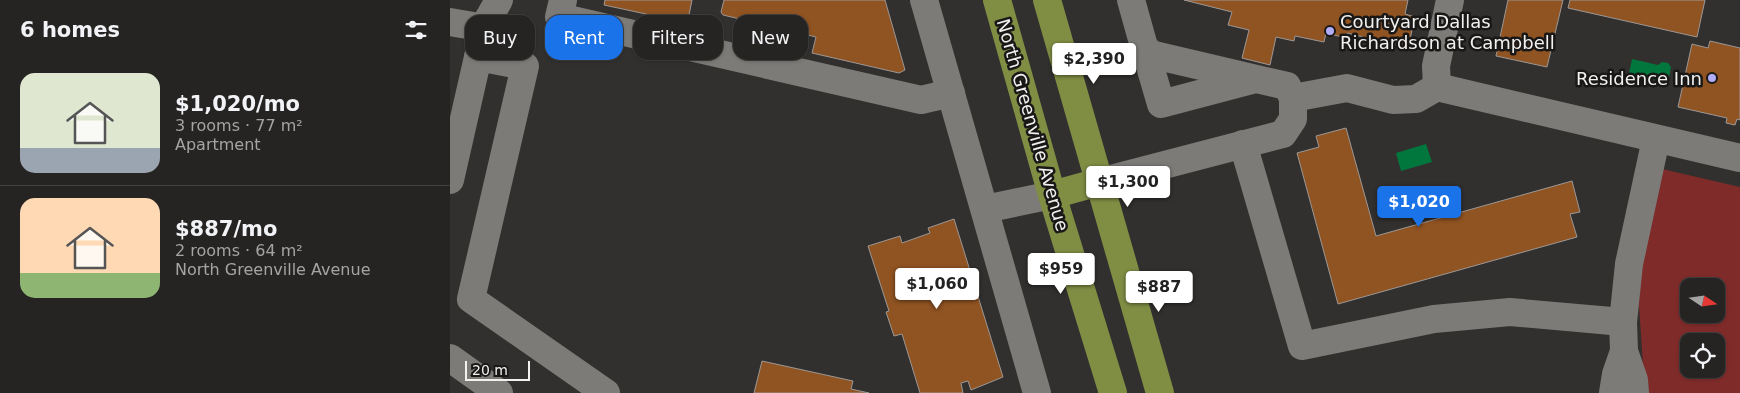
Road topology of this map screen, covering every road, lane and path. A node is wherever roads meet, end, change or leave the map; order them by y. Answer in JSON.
{"nodes":[{"id":1,"x":499,"y":0,"type":"edge"},
{"id":2,"x":563,"y":0,"type":"edge"},
{"id":3,"x":924,"y":0,"type":"edge"},
{"id":4,"x":997,"y":0,"type":"edge"},
{"id":5,"x":1047,"y":0,"type":"edge"},
{"id":6,"x":1132,"y":0,"type":"edge"},
{"id":7,"x":1450,"y":0,"type":"edge"},
{"id":8,"x":491,"y":15,"type":"edge"},
{"id":9,"x":450,"y":22,"type":"edge"},
{"id":10,"x":465,"y":25,"type":"edge"},
{"id":11,"x":1145,"y":49,"type":"junction"},
{"id":12,"x":477,"y":60,"type":"edge"},
{"id":13,"x":494,"y":60,"type":"edge"},
{"id":14,"x":1255,"y":79,"type":"junction"},
{"id":15,"x":1437,"y":87,"type":"junction"},
{"id":16,"x":951,"y":93,"type":"junction"},
{"id":17,"x":1292,"y":98,"type":"junction"},
{"id":18,"x":1656,"y":139,"type":"junction"},
{"id":19,"x":1243,"y":144,"type":"junction"},
{"id":20,"x":1740,"y":158,"type":"edge"},
{"id":21,"x":450,"y":180,"type":"edge"},
{"id":22,"x":1099,"y":182,"type":"junction"},
{"id":23,"x":1052,"y":195,"type":"junction"},
{"id":24,"x":984,"y":209,"type":"junction"},
{"id":25,"x":1624,"y":322,"type":"junction"},
{"id":26,"x":1624,"y":351,"type":"junction"},
{"id":27,"x":450,"y":358,"type":"edge"},
{"id":28,"x":499,"y":393,"type":"edge"},
{"id":29,"x":606,"y":393,"type":"edge"},
{"id":30,"x":1037,"y":393,"type":"edge"},
{"id":31,"x":1113,"y":393,"type":"edge"},
{"id":32,"x":1160,"y":393,"type":"edge"},
{"id":33,"x":1613,"y":393,"type":"edge"},
{"id":34,"x":1635,"y":393,"type":"edge"}],
"edges":[{"from":1,"to":8,"type":"street"},
{"from":2,"to":16,"type":"street"},
{"from":3,"to":16,"type":"street"},
{"from":4,"to":23,"type":"main road","name":"North Greenville Avenue"},
{"from":5,"to":22,"type":"main road"},
{"from":6,"to":11,"type":"street"},
{"from":7,"to":15,"type":"street"},
{"from":9,"to":10,"type":"street"},
{"from":11,"to":14,"type":"street"},
{"from":11,"to":14,"type":"street"},
{"from":12,"to":21,"type":"street"},
{"from":13,"to":29,"type":"street"},
{"from":14,"to":17,"type":"street"},
{"from":15,"to":17,"type":"street"},
{"from":15,"to":18,"type":"street"},
{"from":16,"to":24,"type":"street"},
{"from":17,"to":19,"type":"street"},
{"from":18,"to":20,"type":"street"},
{"from":18,"to":25,"type":"street"},
{"from":19,"to":22,"type":"street"},
{"from":19,"to":25,"type":"street"},
{"from":22,"to":23,"type":"main road"},
{"from":22,"to":32,"type":"main road"},
{"from":23,"to":24,"type":"street"},
{"from":23,"to":31,"type":"main road","name":"North Greenville Avenue"},
{"from":24,"to":30,"type":"street"},
{"from":25,"to":26,"type":"street"},
{"from":26,"to":33,"type":"street"},
{"from":26,"to":34,"type":"street"},
{"from":27,"to":28,"type":"street"}]}
